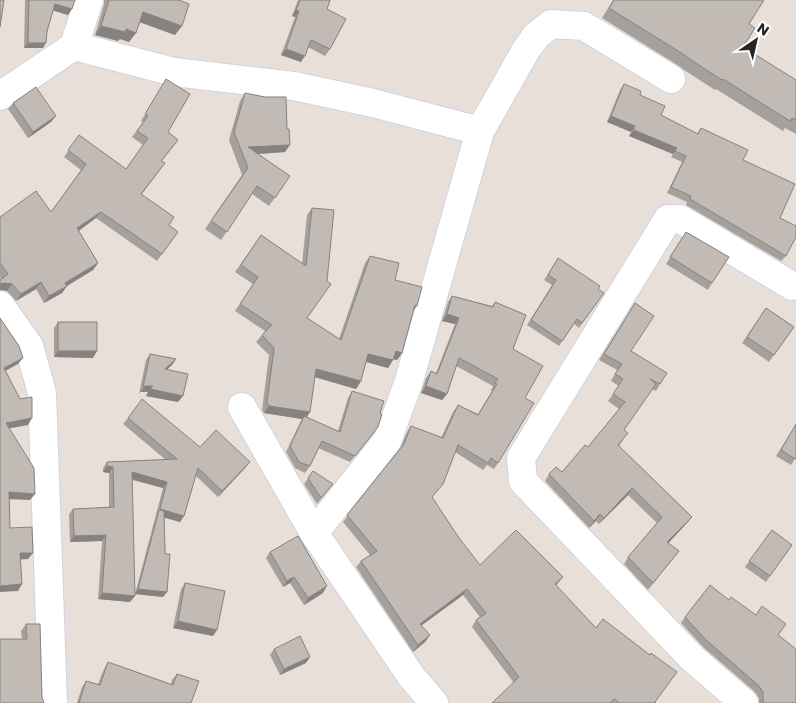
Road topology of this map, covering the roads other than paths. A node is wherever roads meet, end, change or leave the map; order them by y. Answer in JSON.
{"nodes":[{"id":1,"x":89,"y":0,"type":"edge"},
{"id":2,"x":74,"y":46,"type":"junction"},
{"id":3,"x":671,"y":79,"type":"dead end"},
{"id":4,"x":0,"y":96,"type":"edge"},
{"id":5,"x":480,"y":131,"type":"junction"},
{"id":6,"x":792,"y":286,"type":"dead end"},
{"id":7,"x":0,"y":305,"type":"edge"},
{"id":8,"x":242,"y":407,"type":"dead end"},
{"id":9,"x":314,"y":533,"type":"junction"},
{"id":10,"x":53,"y":703,"type":"edge"},
{"id":11,"x":434,"y":703,"type":"edge"},
{"id":12,"x":744,"y":703,"type":"edge"}],
"edges":[{"from":1,"to":2,"type":"street"},
{"from":2,"to":4,"type":"street"},
{"from":2,"to":5,"type":"street"},
{"from":3,"to":5,"type":"street"},
{"from":5,"to":9,"type":"street"},
{"from":6,"to":12,"type":"street"},
{"from":7,"to":10,"type":"street"},
{"from":8,"to":9,"type":"street"},
{"from":9,"to":11,"type":"street"}]}
